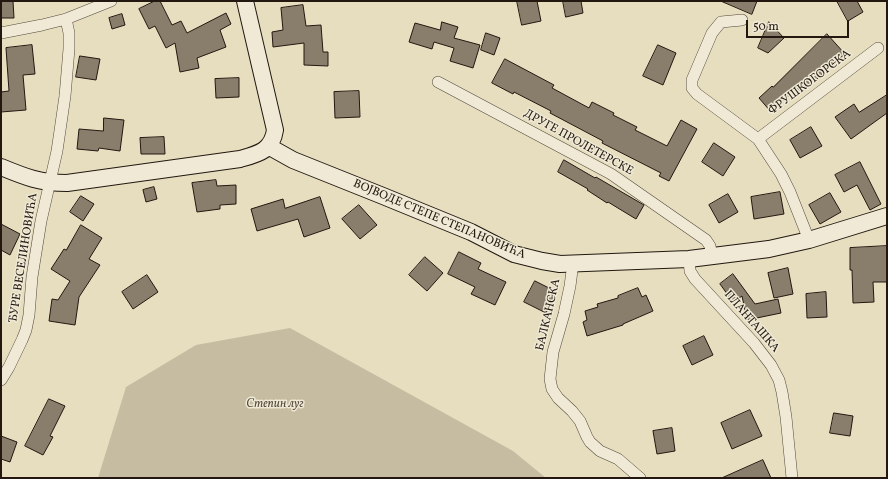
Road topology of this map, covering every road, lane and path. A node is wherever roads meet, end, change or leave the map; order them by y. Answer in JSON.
{"nodes":[{"id":1,"x":111,"y":1,"type":"edge"},
{"id":2,"x":246,"y":1,"type":"edge"},
{"id":3,"x":66,"y":19,"type":"junction"},
{"id":4,"x":742,"y":20,"type":"dead end"},
{"id":5,"x":1,"y":33,"type":"edge"},
{"id":6,"x":878,"y":48,"type":"dead end"},
{"id":7,"x":438,"y":82,"type":"dead end"},
{"id":8,"x":758,"y":139,"type":"junction"},
{"id":9,"x":268,"y":146,"type":"junction"},
{"id":10,"x":1,"y":167,"type":"edge"},
{"id":11,"x":49,"y":182,"type":"junction"},
{"id":12,"x":887,"y":216,"type":"edge"},
{"id":13,"x":809,"y":240,"type":"junction"},
{"id":14,"x":712,"y":256,"type":"junction"},
{"id":15,"x":689,"y":259,"type":"junction"},
{"id":16,"x":573,"y":263,"type":"junction"},
{"id":17,"x":1,"y":380,"type":"edge"},
{"id":18,"x":640,"y":478,"type":"edge"},
{"id":19,"x":792,"y":478,"type":"edge"}],
"edges":[{"from":1,"to":3,"type":"street"},
{"from":2,"to":9,"type":"street"},
{"from":3,"to":5,"type":"street"},
{"from":3,"to":11,"type":"street","name":"ЂУРЕ ВЕСЕЛИНОВИЋА"},
{"from":4,"to":8,"type":"street"},
{"from":6,"to":8,"type":"street","name":"ФРУШКОГОРСКА"},
{"from":7,"to":14,"type":"street","name":"ДРУГЕ ПРОЛЕТЕРСКЕ"},
{"from":8,"to":13,"type":"street"},
{"from":9,"to":11,"type":"street"},
{"from":9,"to":16,"type":"street","name":"ВОЈВОДЕ СТЕПЕ СТЕПАНОВИЋА"},
{"from":10,"to":11,"type":"street"},
{"from":11,"to":17,"type":"street","name":"ЂУРЕ ВЕСЕЛИНОВИЋА"},
{"from":12,"to":13,"type":"street","name":"ВОЈВОДЕ СТЕПЕ СТЕПАНОВИЋА"},
{"from":13,"to":14,"type":"street","name":"ВОЈВОДЕ СТЕПЕ СТЕПАНОВИЋА"},
{"from":14,"to":15,"type":"street","name":"ВОЈВОДЕ СТЕПЕ СТЕПАНОВИЋА"},
{"from":15,"to":16,"type":"street","name":"ВОЈВОДЕ СТЕПЕ СТЕПАНОВИЋА"},
{"from":15,"to":19,"type":"street","name":"ПЛАНТАШКА"},
{"from":16,"to":18,"type":"street","name":"БАЛКАНСКА"}]}
